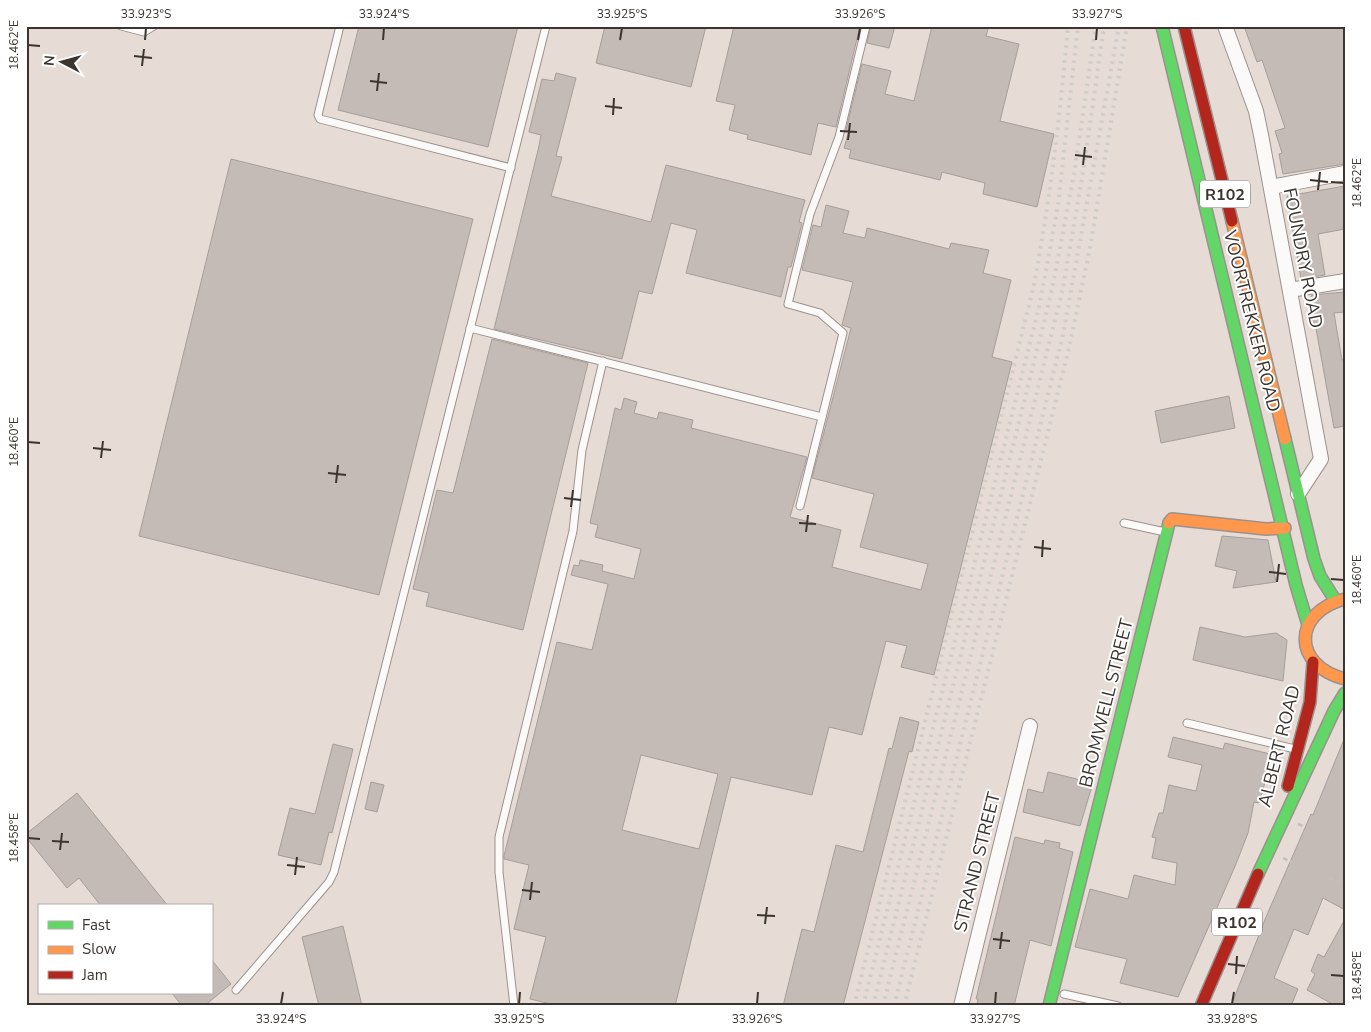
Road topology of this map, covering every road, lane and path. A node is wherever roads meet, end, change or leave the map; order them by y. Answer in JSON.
{"nodes":[{"id":1,"x":121,"y":26,"type":"edge"},
{"id":2,"x":154,"y":26,"type":"edge"},
{"id":3,"x":340,"y":26,"type":"edge"},
{"id":4,"x":546,"y":26,"type":"edge"},
{"id":5,"x":866,"y":26,"type":"edge"},
{"id":6,"x":1162,"y":26,"type":"edge"},
{"id":7,"x":1184,"y":26,"type":"edge"},
{"id":8,"x":1225,"y":26,"type":"edge"},
{"id":9,"x":511,"y":168,"type":"junction"},
{"id":10,"x":1345,"y":173,"type":"edge"},
{"id":11,"x":1271,"y":187,"type":"junction"},
{"id":12,"x":1345,"y":281,"type":"edge"},
{"id":13,"x":1290,"y":290,"type":"junction"},
{"id":14,"x":470,"y":328,"type":"junction"},
{"id":15,"x":603,"y":361,"type":"junction"},
{"id":16,"x":822,"y":417,"type":"junction"},
{"id":17,"x":1298,"y":494,"type":"junction"},
{"id":18,"x":800,"y":506,"type":"dead end"},
{"id":19,"x":1124,"y":522,"type":"dead end"},
{"id":20,"x":1285,"y":528,"type":"junction"},
{"id":21,"x":1166,"y":532,"type":"junction"},
{"id":22,"x":1340,"y":600,"type":"edge"},
{"id":23,"x":1308,"y":625,"type":"junction"},
{"id":24,"x":1313,"y":662,"type":"junction"},
{"id":25,"x":1345,"y":679,"type":"edge"},
{"id":26,"x":1345,"y":693,"type":"edge"},
{"id":27,"x":1187,"y":723,"type":"dead end"},
{"id":28,"x":1030,"y":726,"type":"dead end"},
{"id":29,"x":1298,"y":750,"type":"junction"},
{"id":30,"x":1274,"y":837,"type":"junction"},
{"id":31,"x":1329,"y":878,"type":"dead end"},
{"id":32,"x":1345,"y":881,"type":"edge"},
{"id":33,"x":236,"y":990,"type":"dead end"},
{"id":34,"x":1064,"y":994,"type":"dead end"},
{"id":35,"x":514,"y":1006,"type":"edge"},
{"id":36,"x":961,"y":1006,"type":"edge"},
{"id":37,"x":1049,"y":1006,"type":"edge"},
{"id":38,"x":1118,"y":1006,"type":"edge"},
{"id":39,"x":1201,"y":1006,"type":"edge"}],
"edges":[{"from":1,"to":2,"type":"lane"},
{"from":3,"to":9,"type":"lane"},
{"from":4,"to":9,"type":"lane"},
{"from":5,"to":16,"type":"lane"},
{"from":6,"to":20,"type":"main road","name":"VOORTREKKER ROAD","number":"R102"},
{"from":7,"to":17,"type":"main road","name":"VOORTREKKER ROAD","number":"R102"},
{"from":8,"to":11,"type":"street","name":"FOUNDRY ROAD"},
{"from":9,"to":14,"type":"lane"},
{"from":10,"to":11,"type":"street"},
{"from":11,"to":13,"type":"street","name":"FOUNDRY ROAD"},
{"from":12,"to":13,"type":"street"},
{"from":13,"to":17,"type":"street","name":"FOUNDRY ROAD"},
{"from":14,"to":15,"type":"lane"},
{"from":14,"to":33,"type":"lane"},
{"from":15,"to":16,"type":"lane"},
{"from":15,"to":35,"type":"lane"},
{"from":16,"to":18,"type":"lane"},
{"from":17,"to":22,"type":"main road","name":"VOORTREKKER ROAD","number":"R102"},
{"from":19,"to":21,"type":"lane"},
{"from":20,"to":21,"type":"main road"},
{"from":20,"to":23,"type":"main road","name":"VOORTREKKER ROAD","number":"R102"},
{"from":21,"to":37,"type":"main road","name":"BROMWELL STREET"},
{"from":22,"to":23,"type":"main road","number":"R102"},
{"from":23,"to":24,"type":"main road","number":"R102"},
{"from":24,"to":25,"type":"main road"},
{"from":24,"to":29,"type":"main road","name":"ALBERT ROAD","number":"R102"},
{"from":26,"to":30,"type":"main road","name":"ALBERT ROAD","number":"R102"},
{"from":27,"to":29,"type":"lane"},
{"from":28,"to":36,"type":"street","name":"STRAND STREET"},
{"from":29,"to":30,"type":"main road","name":"ALBERT ROAD","number":"R102"},
{"from":30,"to":39,"type":"main road","name":"ALBERT ROAD","number":"R102"},
{"from":31,"to":32,"type":"path"},
{"from":34,"to":38,"type":"lane"}]}
